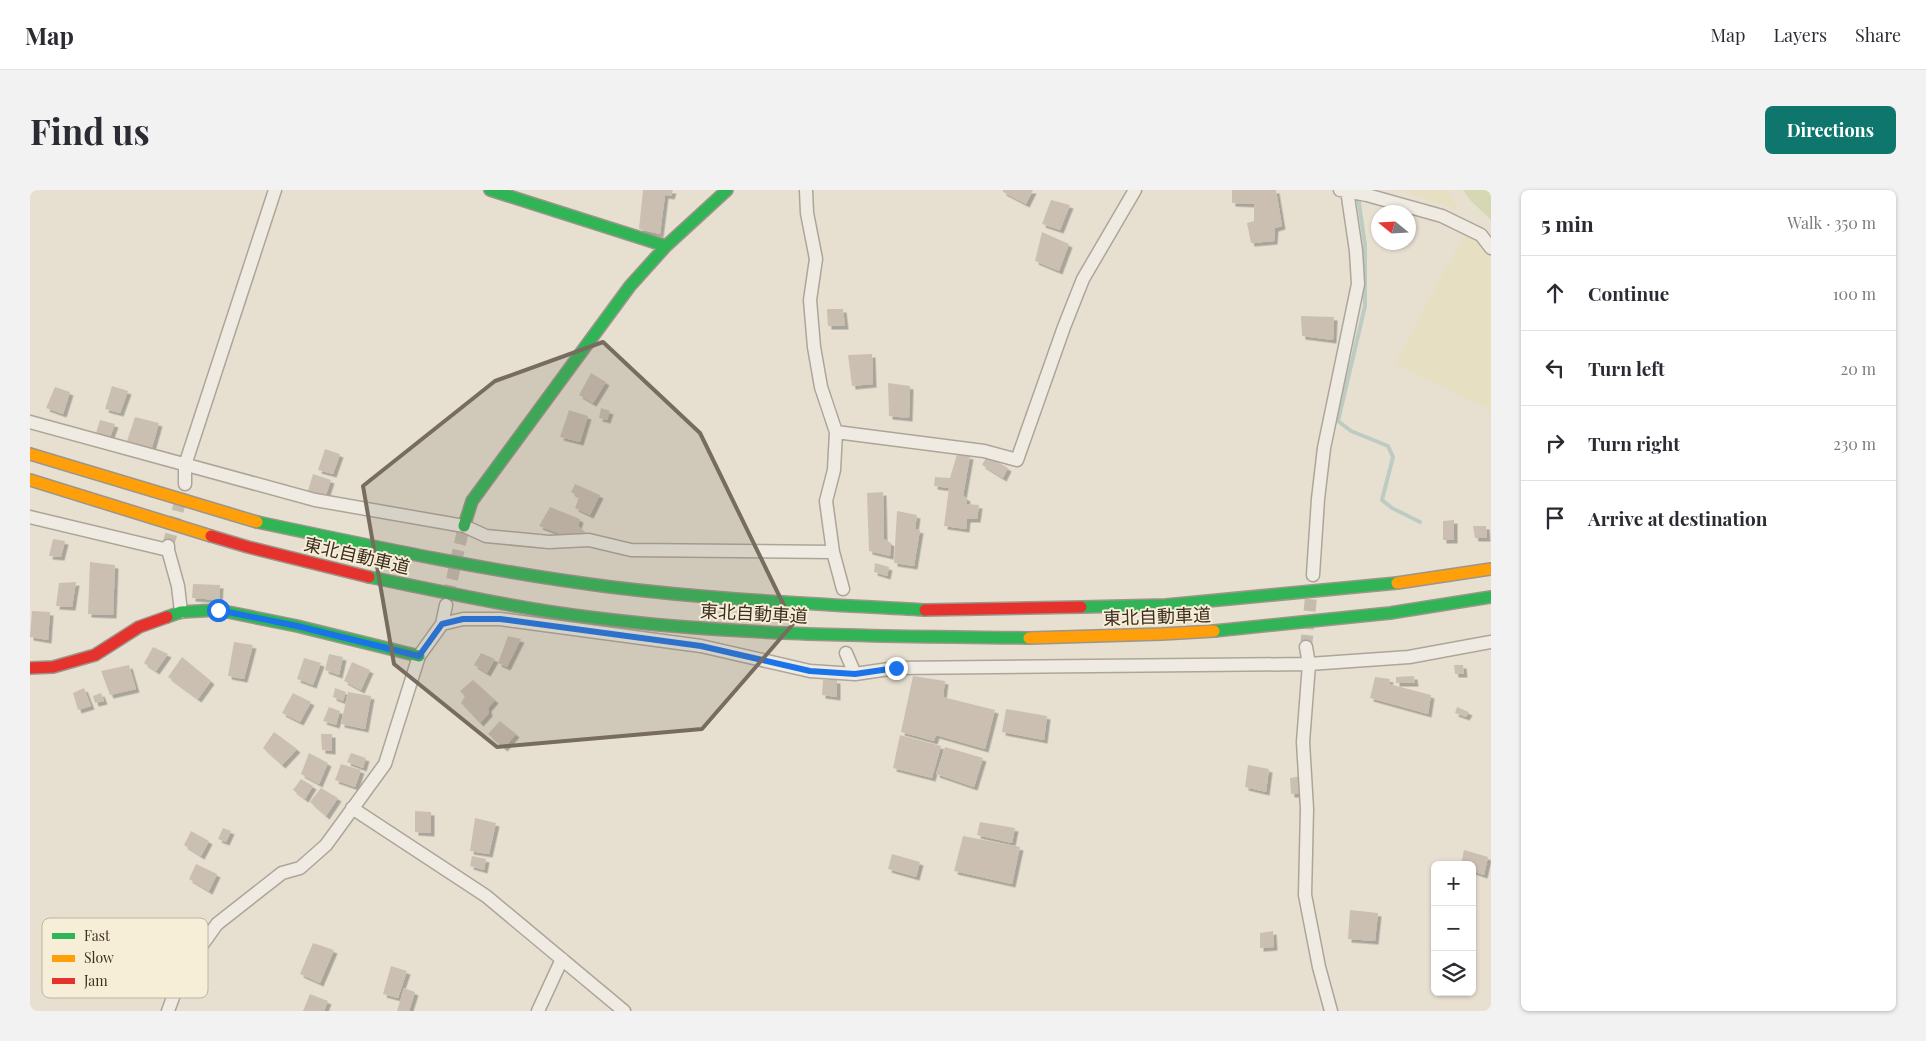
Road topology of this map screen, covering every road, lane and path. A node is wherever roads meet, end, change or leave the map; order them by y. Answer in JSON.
{"nodes":[{"id":1,"x":274,"y":190,"type":"edge"},
{"id":2,"x":490,"y":190,"type":"edge"},
{"id":3,"x":727,"y":190,"type":"edge"},
{"id":4,"x":806,"y":190,"type":"edge"},
{"id":5,"x":1135,"y":190,"type":"edge"},
{"id":6,"x":1350,"y":192,"type":"edge"},
{"id":7,"x":666,"y":246,"type":"junction"},
{"id":8,"x":1491,"y":248,"type":"edge"},
{"id":9,"x":30,"y":422,"type":"edge"},
{"id":10,"x":836,"y":432,"type":"junction"},
{"id":11,"x":30,"y":454,"type":"edge"},
{"id":12,"x":185,"y":465,"type":"junction"},
{"id":13,"x":30,"y":480,"type":"edge"},
{"id":14,"x":185,"y":484,"type":"tunnel mouth"},
{"id":15,"x":30,"y":517,"type":"edge"},
{"id":16,"x":464,"y":526,"type":"junction"},
{"id":17,"x":833,"y":552,"type":"junction"},
{"id":18,"x":1491,"y":568,"type":"edge"},
{"id":19,"x":1313,"y":575,"type":"tunnel mouth"},
{"id":20,"x":843,"y":589,"type":"dead end"},
{"id":21,"x":1491,"y":597,"type":"edge"},
{"id":22,"x":446,"y":605,"type":"tunnel mouth"},
{"id":23,"x":181,"y":612,"type":"junction"},
{"id":24,"x":442,"y":624,"type":"junction"},
{"id":25,"x":1491,"y":642,"type":"edge"},
{"id":26,"x":1306,"y":647,"type":"tunnel mouth"},
{"id":27,"x":846,"y":653,"type":"dead end"},
{"id":28,"x":419,"y":656,"type":"junction"},
{"id":29,"x":1309,"y":664,"type":"junction"},
{"id":30,"x":30,"y":668,"type":"edge"},
{"id":31,"x":855,"y":674,"type":"junction"},
{"id":32,"x":352,"y":808,"type":"junction"},
{"id":33,"x":208,"y":937,"type":"edge"},
{"id":34,"x":562,"y":959,"type":"junction"},
{"id":35,"x":173,"y":998,"type":"edge"},
{"id":36,"x":168,"y":1011,"type":"edge"},
{"id":37,"x":538,"y":1011,"type":"edge"},
{"id":38,"x":624,"y":1011,"type":"edge"},
{"id":39,"x":1331,"y":1011,"type":"edge"}],
"edges":[{"from":1,"to":12,"type":"street"},
{"from":2,"to":7,"type":"main road"},
{"from":3,"to":7,"type":"main road"},
{"from":4,"to":10,"type":"street"},
{"from":5,"to":10,"type":"street"},
{"from":6,"to":8,"type":"street"},
{"from":6,"to":19,"type":"street"},
{"from":7,"to":16,"type":"main road"},
{"from":9,"to":12,"type":"street"},
{"from":10,"to":17,"type":"street"},
{"from":11,"to":18,"type":"main road","name":"東北自動車道"},
{"from":12,"to":14,"type":"street"},
{"from":12,"to":16,"type":"street"},
{"from":13,"to":21,"type":"main road","name":"東北自動車道"},
{"from":15,"to":23,"type":"street"},
{"from":16,"to":17,"type":"street"},
{"from":17,"to":20,"type":"street"},
{"from":22,"to":24,"type":"street"},
{"from":23,"to":28,"type":"main road"},
{"from":23,"to":30,"type":"main road"},
{"from":24,"to":28,"type":"street"},
{"from":24,"to":31,"type":"street"},
{"from":25,"to":29,"type":"street"},
{"from":26,"to":29,"type":"street"},
{"from":27,"to":31,"type":"street"},
{"from":28,"to":32,"type":"street"},
{"from":29,"to":31,"type":"street"},
{"from":29,"to":39,"type":"street"},
{"from":32,"to":33,"type":"street"},
{"from":32,"to":34,"type":"street"},
{"from":34,"to":37,"type":"street"},
{"from":34,"to":38,"type":"street"},
{"from":35,"to":36,"type":"street"}]}
